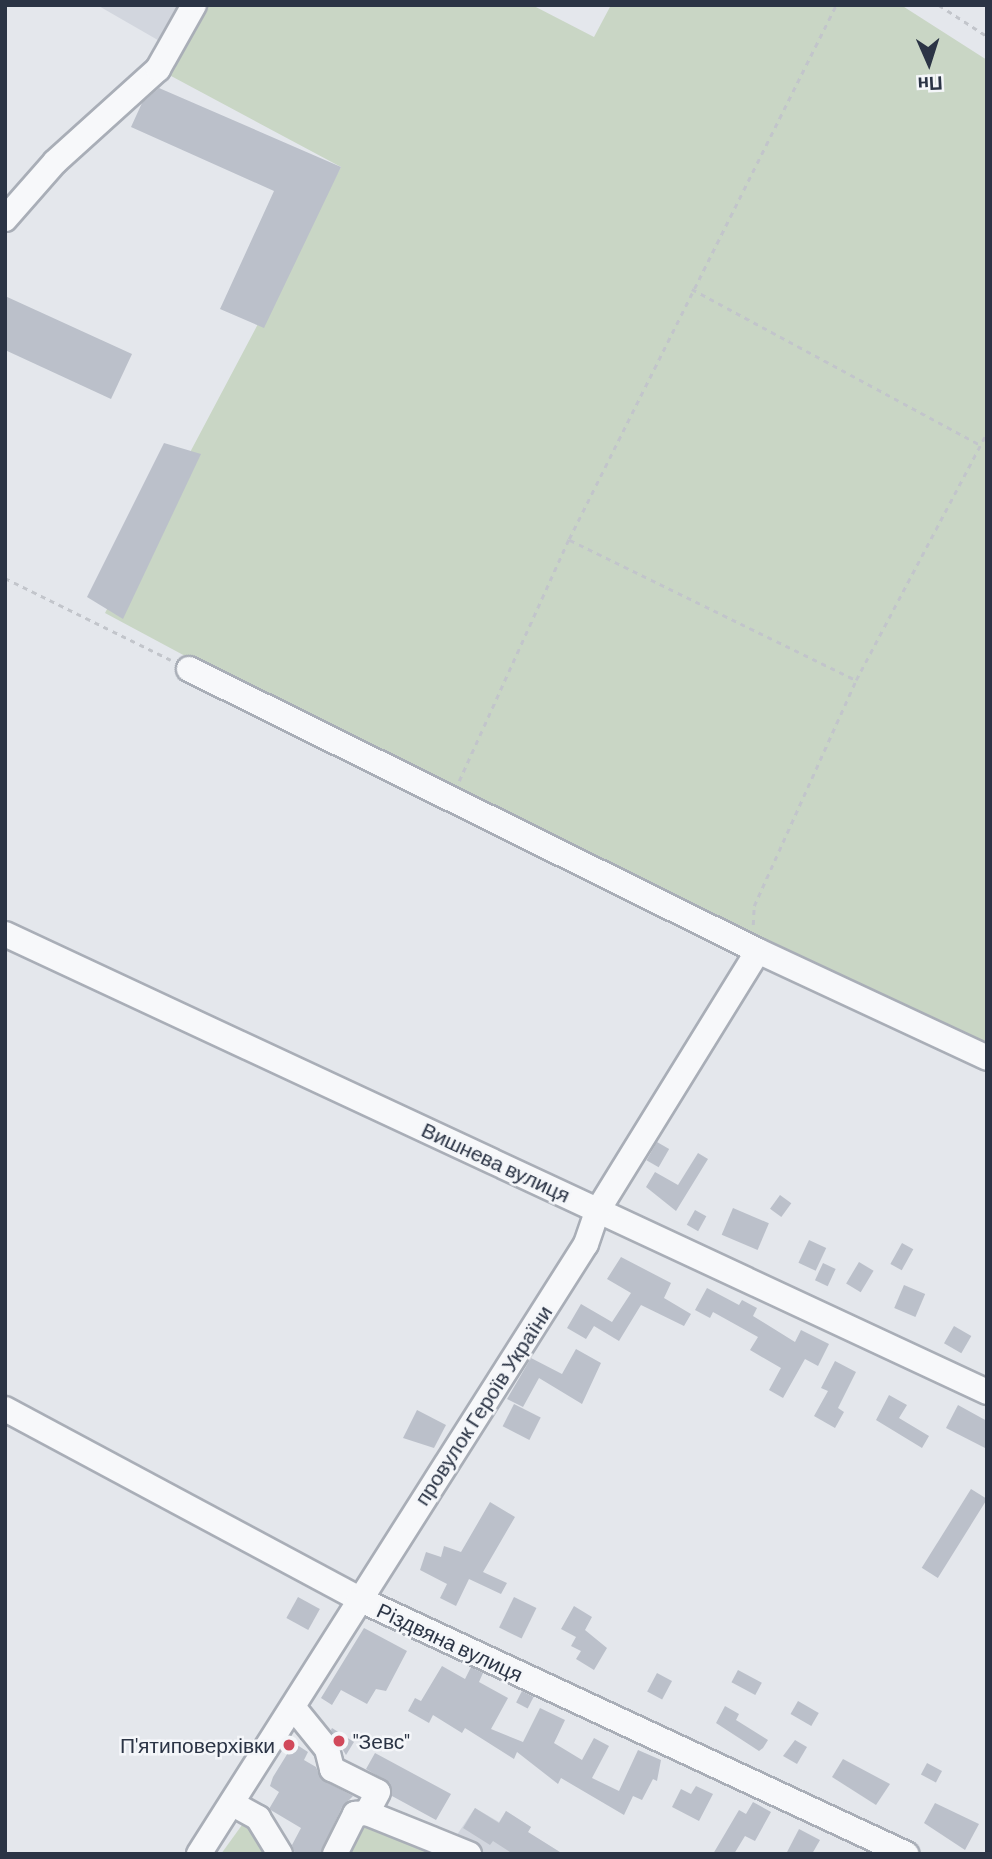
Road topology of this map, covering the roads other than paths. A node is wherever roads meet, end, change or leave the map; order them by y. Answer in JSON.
{"nodes":[{"id":1,"x":194,"y":5,"type":"edge"},
{"id":2,"x":5,"y":219,"type":"edge"},
{"id":3,"x":189,"y":669,"type":"road end"},
{"id":4,"x":5,"y":933,"type":"edge"},
{"id":5,"x":758,"y":951,"type":"junction"},
{"id":6,"x":987,"y":1058,"type":"edge"},
{"id":7,"x":598,"y":1210,"type":"junction"},
{"id":8,"x":987,"y":1392,"type":"edge"},
{"id":9,"x":5,"y":1409,"type":"edge"},
{"id":10,"x":359,"y":1599,"type":"junction"},
{"id":11,"x":293,"y":1707,"type":"junction"},
{"id":12,"x":233,"y":1804,"type":"junction"},
{"id":13,"x":367,"y":1813,"type":"junction"},
{"id":14,"x":199,"y":1854,"type":"edge"},
{"id":15,"x":280,"y":1854,"type":"edge"},
{"id":16,"x":335,"y":1854,"type":"edge"},
{"id":17,"x":469,"y":1854,"type":"edge"},
{"id":18,"x":905,"y":1854,"type":"edge"}],
"edges":[{"from":1,"to":2,"type":"street"},
{"from":3,"to":5,"type":"street"},
{"from":4,"to":7,"type":"street","name":"Вишнева вулиця"},
{"from":5,"to":6,"type":"street"},
{"from":5,"to":7,"type":"street","name":"провулок Героїв України"},
{"from":7,"to":8,"type":"street","name":"Вишнева вулиця"},
{"from":7,"to":10,"type":"street","name":"провулок Героїв України"},
{"from":9,"to":10,"type":"street","name":"Різдвяна вулиця"},
{"from":10,"to":11,"type":"street","name":"провулок Героїв України"},
{"from":10,"to":18,"type":"street","name":"Різдвяна вулиця"},
{"from":11,"to":12,"type":"street","name":"провулок Героїв України"},
{"from":11,"to":13,"type":"street"},
{"from":12,"to":14,"type":"street","name":"провулок Героїв України"},
{"from":12,"to":15,"type":"street"},
{"from":13,"to":16,"type":"street"},
{"from":13,"to":17,"type":"street"}]}
